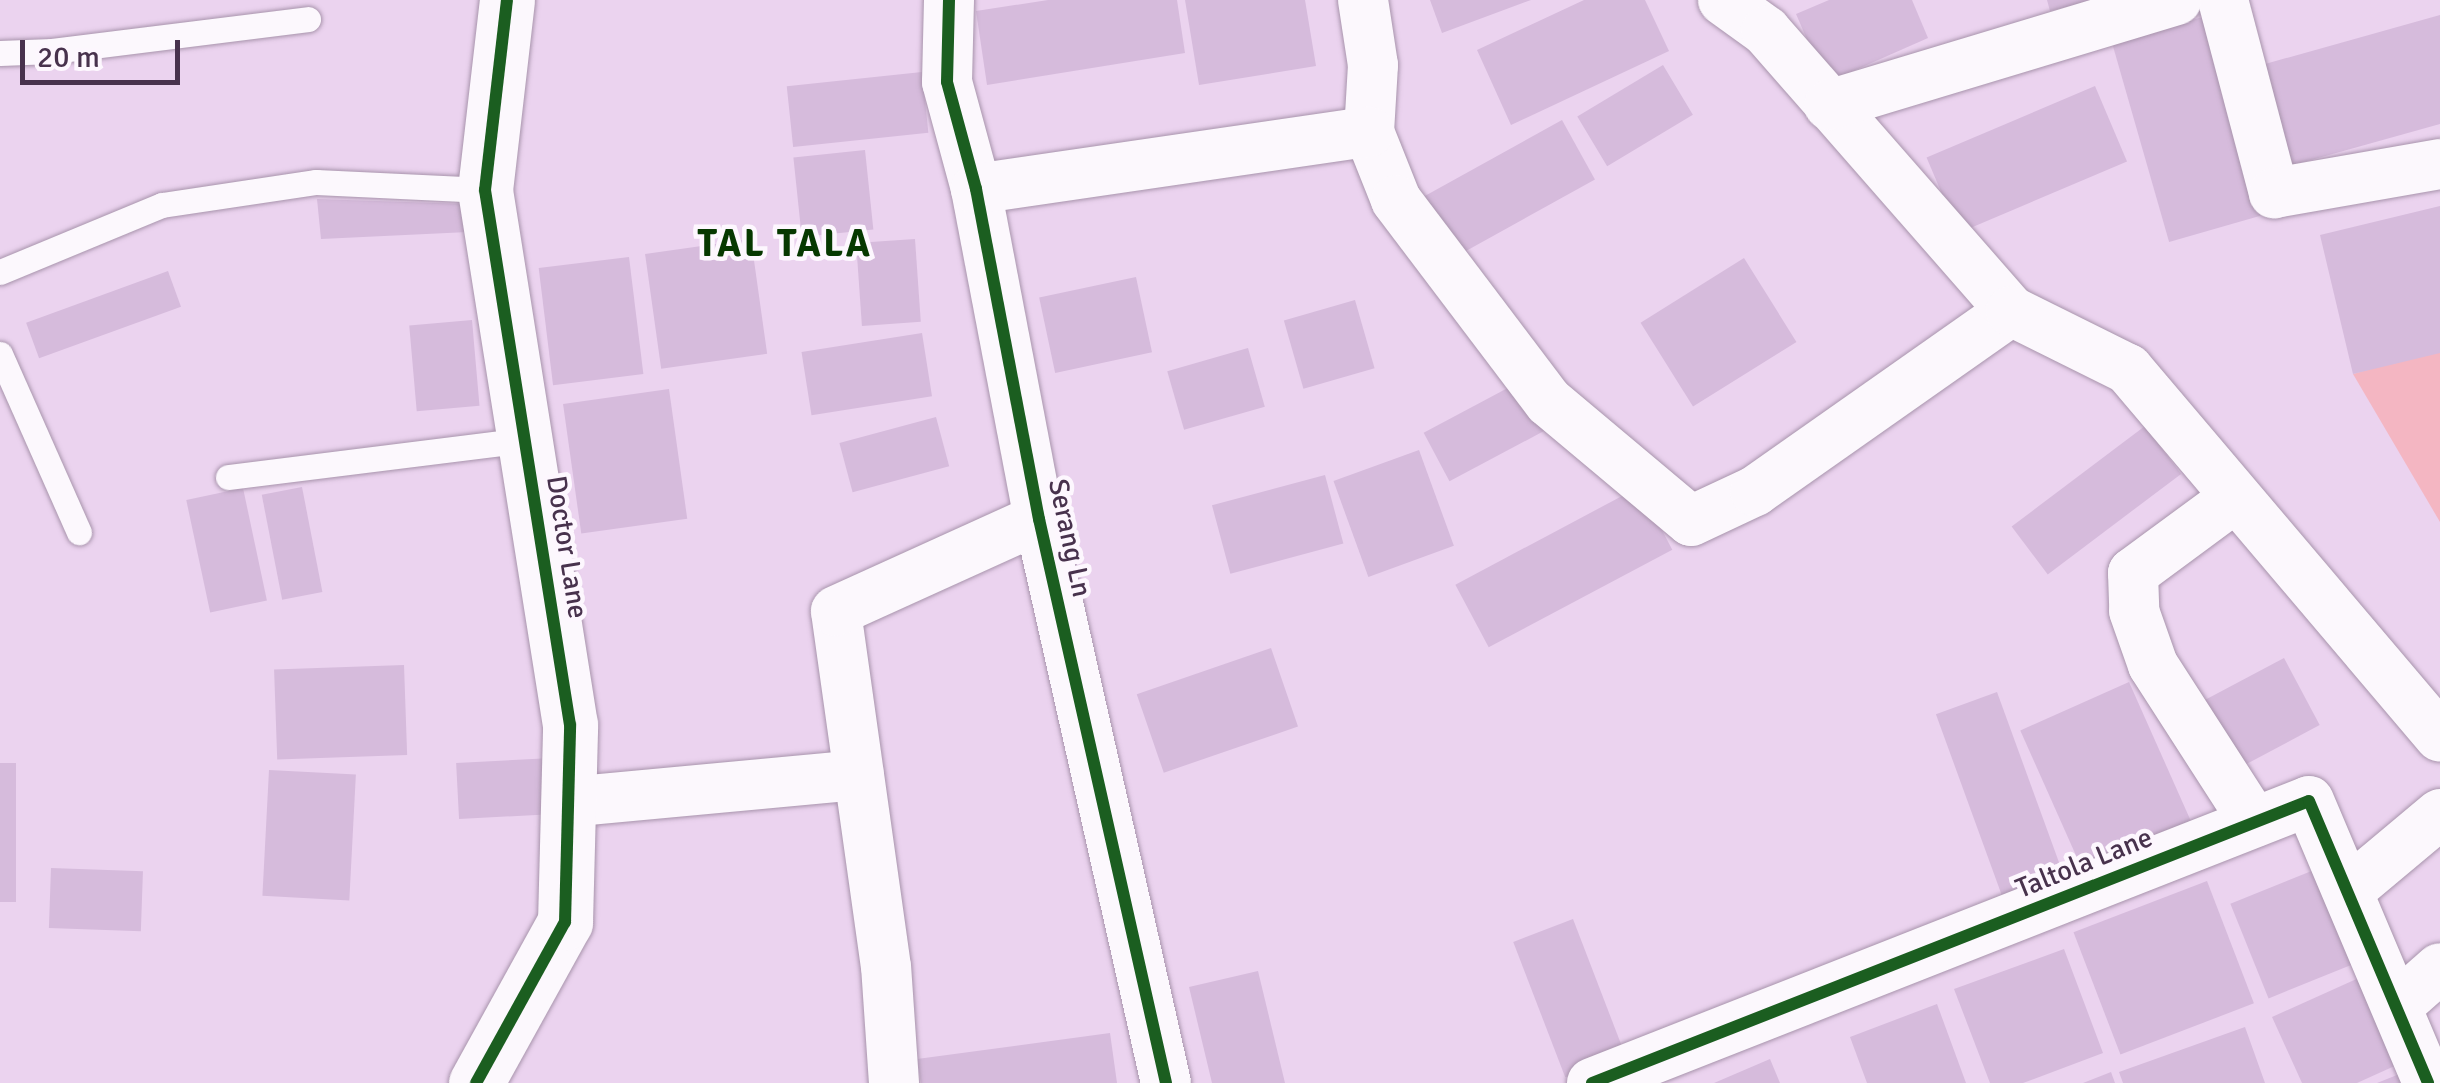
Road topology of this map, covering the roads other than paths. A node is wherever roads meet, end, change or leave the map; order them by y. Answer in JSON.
{"nodes":[{"id":1,"x":507,"y":0,"type":"edge"},
{"id":2,"x":949,"y":0,"type":"edge"},
{"id":3,"x":1363,"y":0,"type":"edge"},
{"id":4,"x":1723,"y":0,"type":"edge"},
{"id":5,"x":2176,"y":0,"type":"edge"},
{"id":6,"x":2222,"y":0,"type":"edge"},
{"id":7,"x":308,"y":19,"type":"dead end"},
{"id":8,"x":0,"y":53,"type":"edge"},
{"id":9,"x":1829,"y":105,"type":"junction"},
{"id":10,"x":1369,"y":132,"type":"junction"},
{"id":11,"x":2440,"y":164,"type":"edge"},
{"id":12,"x":976,"y":189,"type":"junction"},
{"id":13,"x":484,"y":190,"type":"junction"},
{"id":14,"x":0,"y":272,"type":"edge"},
{"id":15,"x":2012,"y":311,"type":"junction"},
{"id":16,"x":0,"y":354,"type":"edge"},
{"id":17,"x":525,"y":440,"type":"junction"},
{"id":18,"x":228,"y":477,"type":"dead end"},
{"id":19,"x":2236,"y":497,"type":"junction"},
{"id":20,"x":1040,"y":519,"type":"junction"},
{"id":21,"x":79,"y":532,"type":"dead end"},
{"id":22,"x":2440,"y":737,"type":"edge"},
{"id":23,"x":859,"y":776,"type":"junction"},
{"id":24,"x":567,"y":802,"type":"junction"},
{"id":25,"x":2440,"y":814,"type":"edge"},
{"id":26,"x":2254,"y":822,"type":"junction"},
{"id":27,"x":2348,"y":891,"type":"junction"},
{"id":28,"x":2440,"y":968,"type":"edge"},
{"id":29,"x":2398,"y":1006,"type":"junction"},
{"id":30,"x":476,"y":1083,"type":"edge"},
{"id":31,"x":894,"y":1083,"type":"edge"},
{"id":32,"x":1166,"y":1083,"type":"edge"},
{"id":33,"x":1592,"y":1083,"type":"edge"},
{"id":34,"x":2428,"y":1083,"type":"edge"}],
"edges":[{"from":1,"to":13,"type":"street","name":"Doctor Lane"},
{"from":2,"to":12,"type":"street","name":"Serang Ln"},
{"from":3,"to":10,"type":"street"},
{"from":4,"to":9,"type":"street"},
{"from":5,"to":9,"type":"street"},
{"from":6,"to":11,"type":"street"},
{"from":7,"to":8,"type":"lane"},
{"from":9,"to":15,"type":"street"},
{"from":10,"to":12,"type":"street"},
{"from":10,"to":15,"type":"street"},
{"from":12,"to":20,"type":"street","name":"Serang Ln"},
{"from":13,"to":14,"type":"lane"},
{"from":13,"to":17,"type":"street","name":"Doctor Lane"},
{"from":15,"to":19,"type":"street"},
{"from":16,"to":21,"type":"lane"},
{"from":17,"to":18,"type":"lane"},
{"from":17,"to":24,"type":"street","name":"Doctor Lane"},
{"from":19,"to":22,"type":"street"},
{"from":19,"to":26,"type":"street"},
{"from":20,"to":23,"type":"street"},
{"from":20,"to":32,"type":"street","name":"Serang Ln"},
{"from":23,"to":24,"type":"street"},
{"from":23,"to":31,"type":"street"},
{"from":24,"to":30,"type":"street","name":"Doctor Lane"},
{"from":25,"to":27,"type":"street"},
{"from":26,"to":27,"type":"street","name":"Taltola Lane"},
{"from":26,"to":33,"type":"street","name":"Taltola Lane"},
{"from":27,"to":29,"type":"street","name":"Taltola Lane"},
{"from":28,"to":29,"type":"street"},
{"from":29,"to":34,"type":"street","name":"Taltola Lane"}]}
